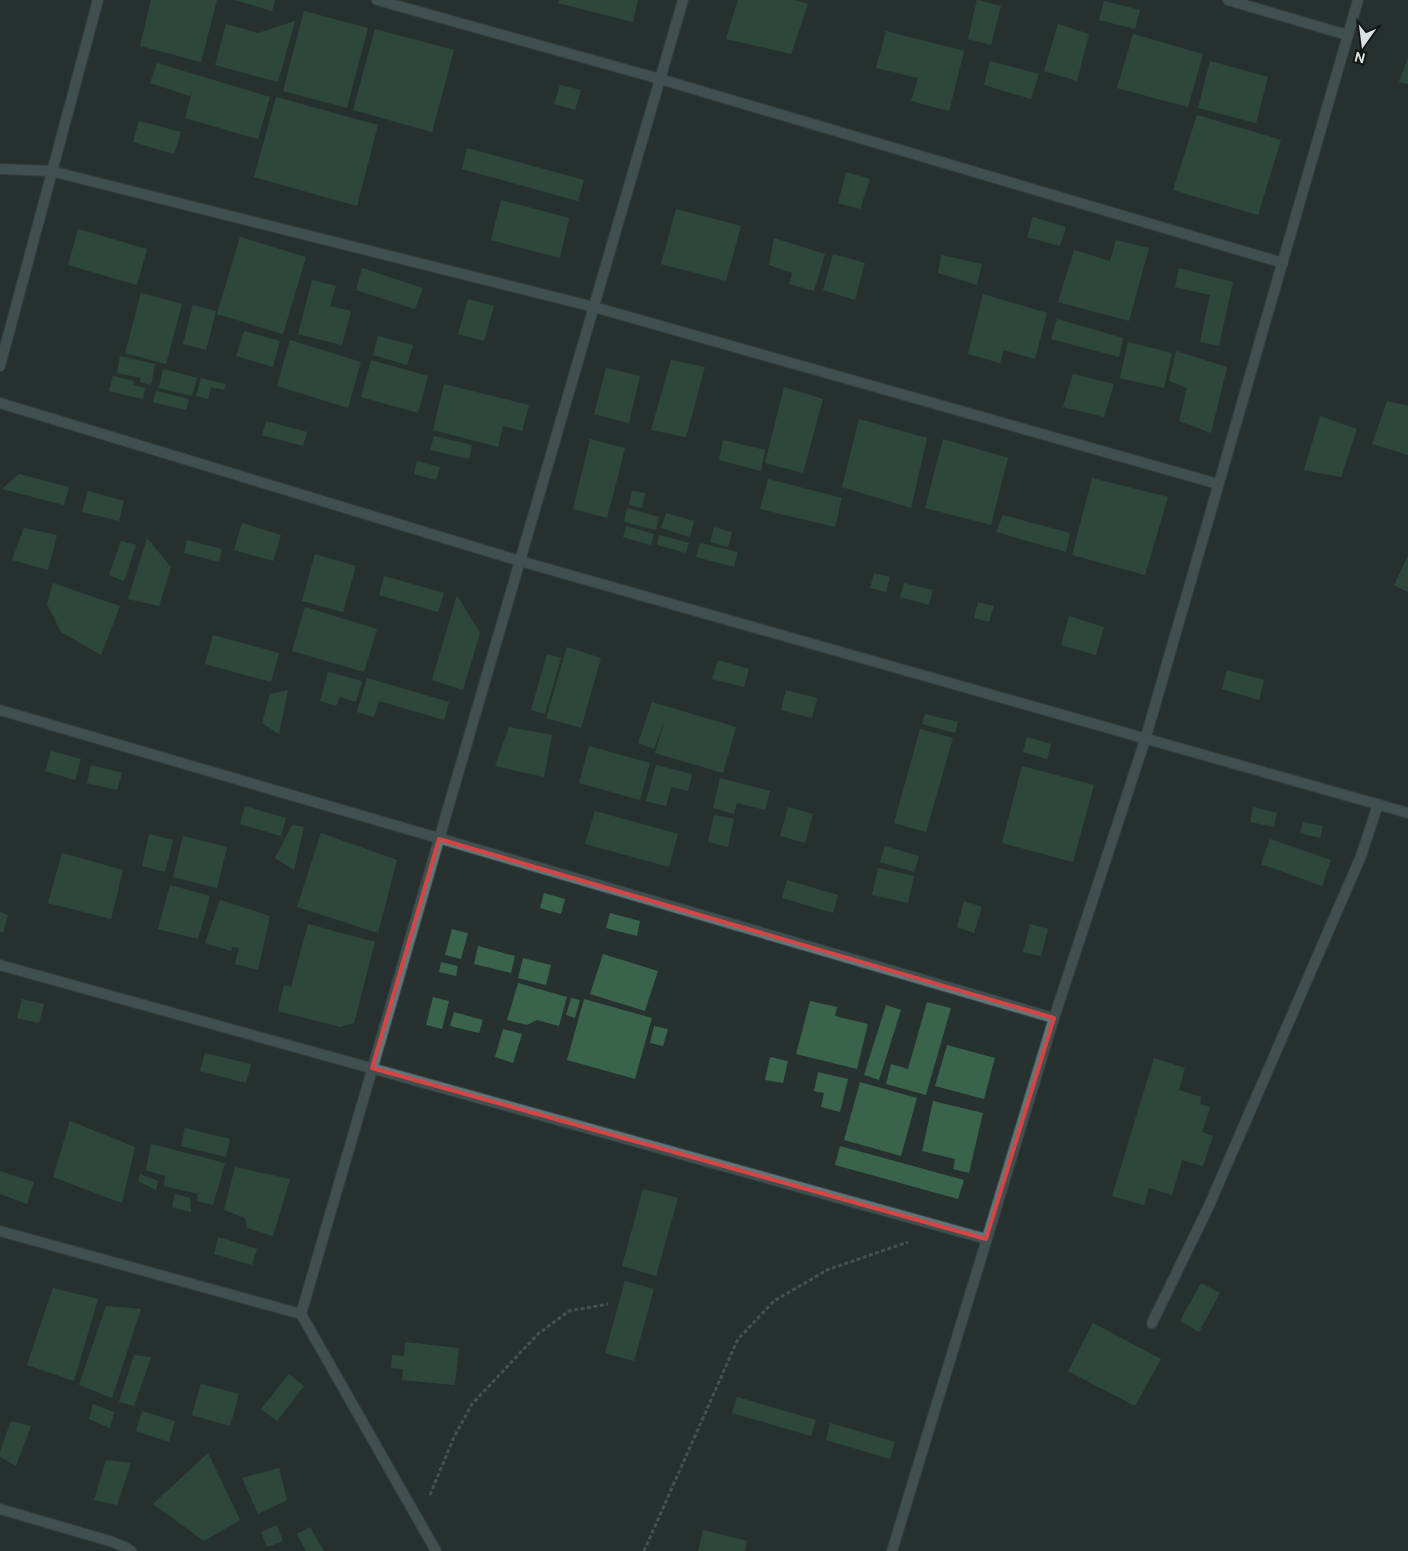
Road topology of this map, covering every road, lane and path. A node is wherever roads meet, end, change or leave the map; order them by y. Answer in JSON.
{"nodes":[{"id":1,"x":98,"y":0,"type":"edge"},
{"id":2,"x":377,"y":0,"type":"edge"},
{"id":3,"x":683,"y":0,"type":"edge"},
{"id":4,"x":1228,"y":0,"type":"edge"},
{"id":5,"x":1358,"y":0,"type":"edge"},
{"id":6,"x":1347,"y":36,"type":"junction"},
{"id":7,"x":660,"y":79,"type":"junction"},
{"id":8,"x":0,"y":169,"type":"edge"},
{"id":9,"x":51,"y":171,"type":"junction"},
{"id":10,"x":1283,"y":263,"type":"junction"},
{"id":11,"x":594,"y":307,"type":"junction"},
{"id":12,"x":0,"y":366,"type":"edge"},
{"id":13,"x":0,"y":403,"type":"edge"},
{"id":14,"x":1218,"y":484,"type":"junction"},
{"id":15,"x":520,"y":561,"type":"junction"},
{"id":16,"x":0,"y":710,"type":"edge"},
{"id":17,"x":1145,"y":740,"type":"junction"},
{"id":18,"x":1378,"y":804,"type":"junction"},
{"id":19,"x":1408,"y":813,"type":"edge"},
{"id":20,"x":439,"y":839,"type":"junction"},
{"id":21,"x":0,"y":964,"type":"edge"},
{"id":22,"x":1054,"y":1018,"type":"junction"},
{"id":23,"x":372,"y":1068,"type":"junction"},
{"id":24,"x":0,"y":1230,"type":"edge"},
{"id":25,"x":986,"y":1239,"type":"junction"},
{"id":26,"x":910,"y":1241,"type":"dead end"},
{"id":27,"x":608,"y":1304,"type":"dead end"},
{"id":28,"x":301,"y":1314,"type":"junction"},
{"id":29,"x":1152,"y":1323,"type":"dead end"},
{"id":30,"x":427,"y":1503,"type":"dead end"},
{"id":31,"x":0,"y":1509,"type":"edge"},
{"id":32,"x":131,"y":1551,"type":"edge"},
{"id":33,"x":436,"y":1551,"type":"edge"},
{"id":34,"x":644,"y":1551,"type":"edge"},
{"id":35,"x":892,"y":1551,"type":"edge"}],
"edges":[{"from":1,"to":9,"type":"street"},
{"from":2,"to":7,"type":"street"},
{"from":3,"to":7,"type":"street"},
{"from":4,"to":6,"type":"street"},
{"from":5,"to":6,"type":"street"},
{"from":6,"to":10,"type":"street"},
{"from":7,"to":10,"type":"street"},
{"from":7,"to":11,"type":"street"},
{"from":8,"to":9,"type":"street"},
{"from":9,"to":11,"type":"street"},
{"from":9,"to":12,"type":"street"},
{"from":10,"to":14,"type":"street"},
{"from":11,"to":14,"type":"street"},
{"from":11,"to":15,"type":"street"},
{"from":13,"to":15,"type":"street"},
{"from":14,"to":17,"type":"street"},
{"from":15,"to":17,"type":"street"},
{"from":15,"to":20,"type":"street"},
{"from":16,"to":20,"type":"street"},
{"from":17,"to":18,"type":"street"},
{"from":17,"to":22,"type":"street"},
{"from":18,"to":19,"type":"street"},
{"from":18,"to":29,"type":"street"},
{"from":20,"to":22,"type":"street"},
{"from":20,"to":23,"type":"street"},
{"from":21,"to":23,"type":"street"},
{"from":22,"to":25,"type":"street"},
{"from":23,"to":25,"type":"street"},
{"from":23,"to":28,"type":"street"},
{"from":24,"to":28,"type":"street"},
{"from":25,"to":35,"type":"street"},
{"from":26,"to":34,"type":"path"},
{"from":27,"to":30,"type":"path"},
{"from":28,"to":33,"type":"street"},
{"from":31,"to":32,"type":"street"}]}
